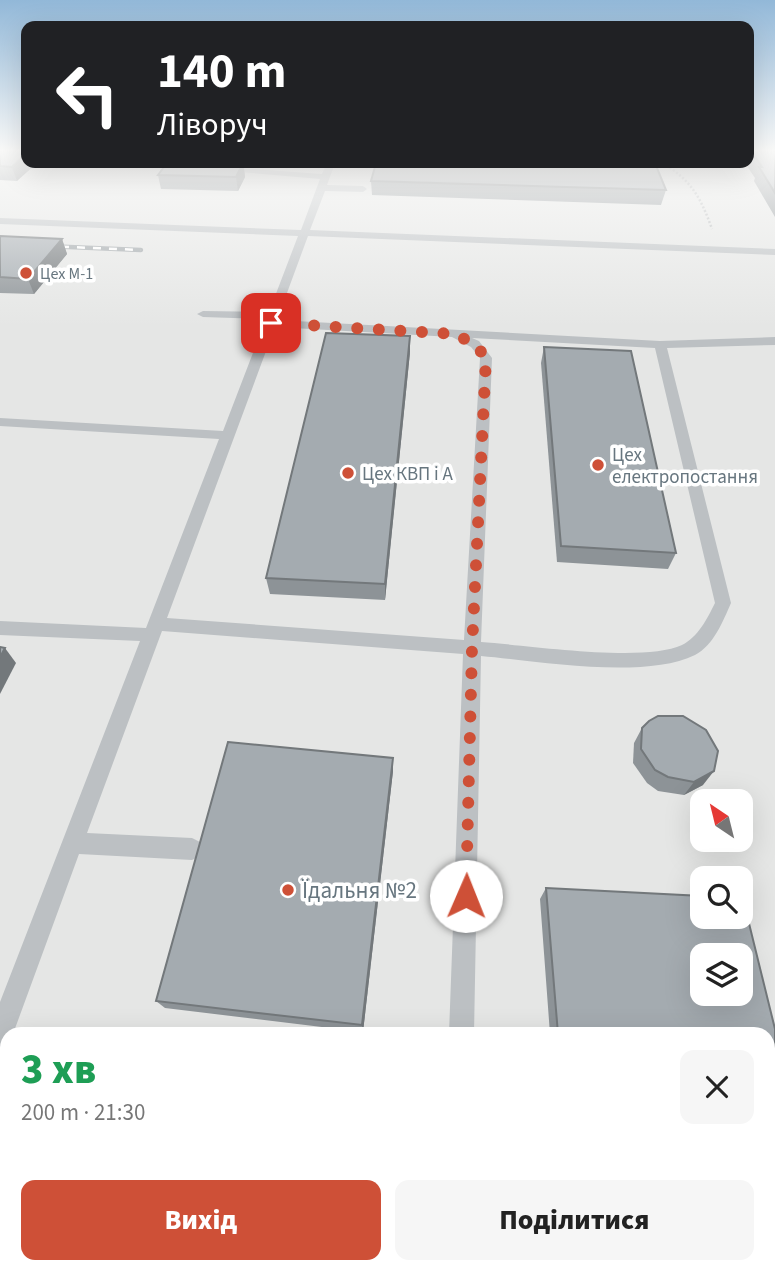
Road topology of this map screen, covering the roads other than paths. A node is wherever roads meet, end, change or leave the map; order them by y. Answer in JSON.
{"nodes":[{"id":1,"x":315,"y":208,"type":"edge"},
{"id":2,"x":0,"y":221,"type":"edge"},
{"id":3,"x":306,"y":233,"type":"junction"},
{"id":4,"x":775,"y":252,"type":"edge"},
{"id":5,"x":204,"y":314,"type":"dead end"},
{"id":6,"x":272,"y":319,"type":"junction"},
{"id":7,"x":454,"y":334,"type":"junction"},
{"id":8,"x":775,"y":341,"type":"edge"},
{"id":9,"x":660,"y":345,"type":"junction"},
{"id":10,"x":0,"y":422,"type":"edge"},
{"id":11,"x":228,"y":435,"type":"junction"},
{"id":12,"x":0,"y":628,"type":"edge"},
{"id":13,"x":154,"y":630,"type":"junction"},
{"id":14,"x":472,"y":648,"type":"junction"},
{"id":15,"x":73,"y":842,"type":"junction"},
{"id":16,"x":192,"y":849,"type":"dead end"},
{"id":17,"x":3,"y":1027,"type":"edge"},
{"id":18,"x":462,"y":1027,"type":"edge"}],
"edges":[{"from":1,"to":3,"type":"lane"},
{"from":2,"to":3,"type":"lane"},
{"from":3,"to":4,"type":"lane"},
{"from":3,"to":6,"type":"lane"},
{"from":5,"to":6,"type":"lane"},
{"from":6,"to":7,"type":"lane"},
{"from":6,"to":11,"type":"lane"},
{"from":7,"to":9,"type":"lane"},
{"from":7,"to":14,"type":"lane"},
{"from":8,"to":9,"type":"lane"},
{"from":9,"to":14,"type":"lane"},
{"from":10,"to":11,"type":"lane"},
{"from":11,"to":13,"type":"lane"},
{"from":12,"to":13,"type":"lane"},
{"from":13,"to":14,"type":"lane"},
{"from":13,"to":15,"type":"lane"},
{"from":14,"to":18,"type":"lane"},
{"from":15,"to":16,"type":"lane"},
{"from":15,"to":17,"type":"lane"}]}
